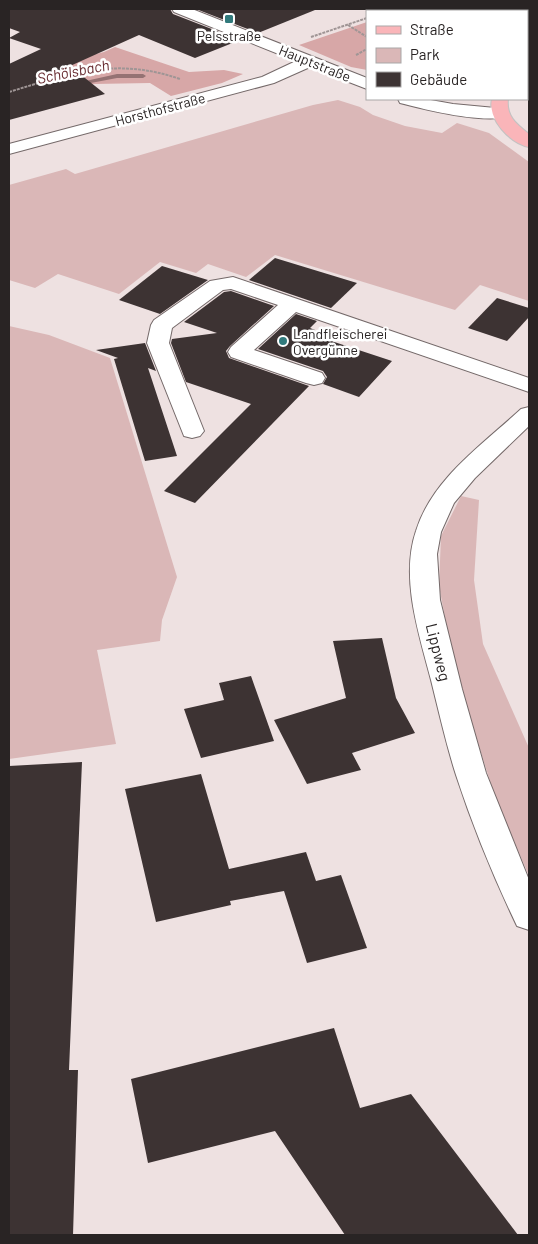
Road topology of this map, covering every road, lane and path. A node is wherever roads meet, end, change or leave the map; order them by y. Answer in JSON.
{"nodes":[{"id":1,"x":179,"y":9,"type":"edge"},
{"id":2,"x":366,"y":18,"type":"edge"},
{"id":3,"x":347,"y":24,"type":"junction"},
{"id":4,"x":366,"y":36,"type":"edge"},
{"id":5,"x":278,"y":48,"type":"junction"},
{"id":6,"x":309,"y":61,"type":"junction"},
{"id":7,"x":366,"y":84,"type":"edge"},
{"id":8,"x":9,"y":92,"type":"edge"},
{"id":9,"x":211,"y":96,"type":"junction"},
{"id":10,"x":409,"y":100,"type":"edge"},
{"id":11,"x":500,"y":106,"type":"edge"},
{"id":12,"x":529,"y":142,"type":"edge"},
{"id":13,"x":9,"y":149,"type":"edge"},
{"id":14,"x":292,"y":304,"type":"junction"},
{"id":15,"x":314,"y":378,"type":"dead end"},
{"id":16,"x":529,"y":385,"type":"edge"},
{"id":17,"x":529,"y":414,"type":"edge"},
{"id":18,"x":192,"y":431,"type":"dead end"},
{"id":19,"x":529,"y":916,"type":"edge"}],
"edges":[{"from":1,"to":5,"type":"street","name":"Hauptstraße"},
{"from":2,"to":3,"type":"path"},
{"from":3,"to":4,"type":"path"},
{"from":3,"to":5,"type":"path"},
{"from":5,"to":6,"type":"street","name":"Hauptstraße"},
{"from":6,"to":7,"type":"street","name":"Hauptstraße"},
{"from":6,"to":9,"type":"street","name":"Horsthofstraße"},
{"from":8,"to":9,"type":"path"},
{"from":9,"to":13,"type":"street","name":"Horsthofstraße"},
{"from":10,"to":11,"type":"street"},
{"from":11,"to":12,"type":"main road"},
{"from":14,"to":15,"type":"street"},
{"from":14,"to":16,"type":"street"},
{"from":14,"to":18,"type":"street"},
{"from":17,"to":19,"type":"street","name":"Lippweg"}]}
